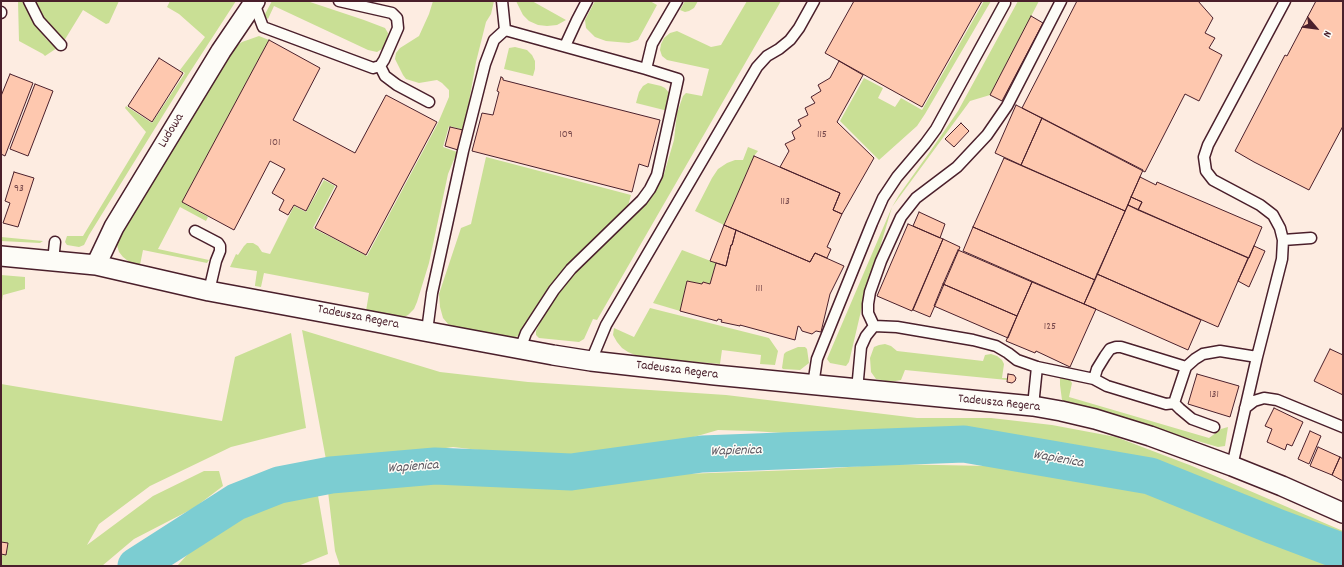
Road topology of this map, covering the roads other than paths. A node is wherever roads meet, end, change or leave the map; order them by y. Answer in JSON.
{"nodes":[{"id":1,"x":30,"y":1,"type":"edge"},
{"id":2,"x":339,"y":1,"type":"edge"},
{"id":3,"x":502,"y":1,"type":"edge"},
{"id":4,"x":587,"y":1,"type":"edge"},
{"id":5,"x":677,"y":1,"type":"edge"},
{"id":6,"x":814,"y":1,"type":"edge"},
{"id":7,"x":1061,"y":1,"type":"edge"},
{"id":8,"x":1285,"y":1,"type":"edge"},
{"id":9,"x":254,"y":2,"type":"edge"},
{"id":10,"x":1005,"y":3,"type":"dead end"},
{"id":11,"x":505,"y":30,"type":"junction"},
{"id":12,"x":61,"y":45,"type":"dead end"},
{"id":13,"x":565,"y":46,"type":"junction"},
{"id":14,"x":380,"y":66,"type":"junction"},
{"id":15,"x":646,"y":69,"type":"junction"},
{"id":16,"x":428,"y":102,"type":"dead end"},
{"id":17,"x":195,"y":231,"type":"dead end"},
{"id":18,"x":1311,"y":238,"type":"dead end"},
{"id":19,"x":1283,"y":240,"type":"junction"},
{"id":20,"x":55,"y":242,"type":"dead end"},
{"id":21,"x":1,"y":256,"type":"edge"},
{"id":22,"x":53,"y":260,"type":"junction"},
{"id":23,"x":96,"y":265,"type":"junction"},
{"id":24,"x":209,"y":291,"type":"junction"},
{"id":25,"x":874,"y":326,"type":"junction"},
{"id":26,"x":427,"y":332,"type":"junction"},
{"id":27,"x":520,"y":349,"type":"junction"},
{"id":28,"x":1257,"y":357,"type":"junction"},
{"id":29,"x":592,"y":361,"type":"junction"},
{"id":30,"x":1037,"y":367,"type":"junction"},
{"id":31,"x":1186,"y":367,"type":"junction"},
{"id":32,"x":1094,"y":379,"type":"junction"},
{"id":33,"x":812,"y":385,"type":"junction"},
{"id":34,"x":857,"y":390,"type":"junction"},
{"id":35,"x":1174,"y":403,"type":"junction"},
{"id":36,"x":1033,"y":406,"type":"junction"},
{"id":37,"x":1245,"y":408,"type":"junction"},
{"id":38,"x":1214,"y":427,"type":"dead end"},
{"id":39,"x":1343,"y":427,"type":"edge"},
{"id":40,"x":1232,"y":466,"type":"junction"},
{"id":41,"x":1343,"y":513,"type":"edge"}],
"edges":[{"from":1,"to":12,"type":"lane"},
{"from":2,"to":14,"type":"lane"},
{"from":3,"to":11,"type":"lane"},
{"from":4,"to":13,"type":"lane"},
{"from":5,"to":15,"type":"lane"},
{"from":6,"to":29,"type":"lane"},
{"from":7,"to":25,"type":"lane"},
{"from":8,"to":19,"type":"lane"},
{"from":9,"to":14,"type":"lane"},
{"from":9,"to":23,"type":"street","name":"Ludowa"},
{"from":10,"to":33,"type":"lane"},
{"from":11,"to":13,"type":"lane"},
{"from":11,"to":26,"type":"lane"},
{"from":13,"to":15,"type":"lane"},
{"from":14,"to":16,"type":"lane"},
{"from":15,"to":27,"type":"lane"},
{"from":17,"to":24,"type":"lane"},
{"from":18,"to":19,"type":"lane"},
{"from":19,"to":28,"type":"lane"},
{"from":20,"to":22,"type":"lane"},
{"from":21,"to":22,"type":"street","name":"Tadeusza Regera"},
{"from":22,"to":23,"type":"street","name":"Tadeusza Regera"},
{"from":23,"to":24,"type":"street","name":"Tadeusza Regera"},
{"from":24,"to":26,"type":"street","name":"Tadeusza Regera"},
{"from":25,"to":30,"type":"lane"},
{"from":25,"to":34,"type":"lane"},
{"from":26,"to":27,"type":"street","name":"Tadeusza Regera"},
{"from":27,"to":29,"type":"street","name":"Tadeusza Regera"},
{"from":28,"to":31,"type":"lane"},
{"from":28,"to":37,"type":"lane"},
{"from":29,"to":33,"type":"street","name":"Tadeusza Regera"},
{"from":30,"to":32,"type":"lane"},
{"from":30,"to":36,"type":"lane"},
{"from":31,"to":32,"type":"lane"},
{"from":31,"to":35,"type":"lane"},
{"from":32,"to":35,"type":"lane"},
{"from":33,"to":34,"type":"street","name":"Tadeusza Regera"},
{"from":34,"to":36,"type":"street","name":"Tadeusza Regera"},
{"from":35,"to":38,"type":"lane"},
{"from":36,"to":40,"type":"street","name":"Tadeusza Regera"},
{"from":37,"to":39,"type":"lane"},
{"from":37,"to":40,"type":"lane"},
{"from":40,"to":41,"type":"street","name":"Tadeusza Regera"}]}
